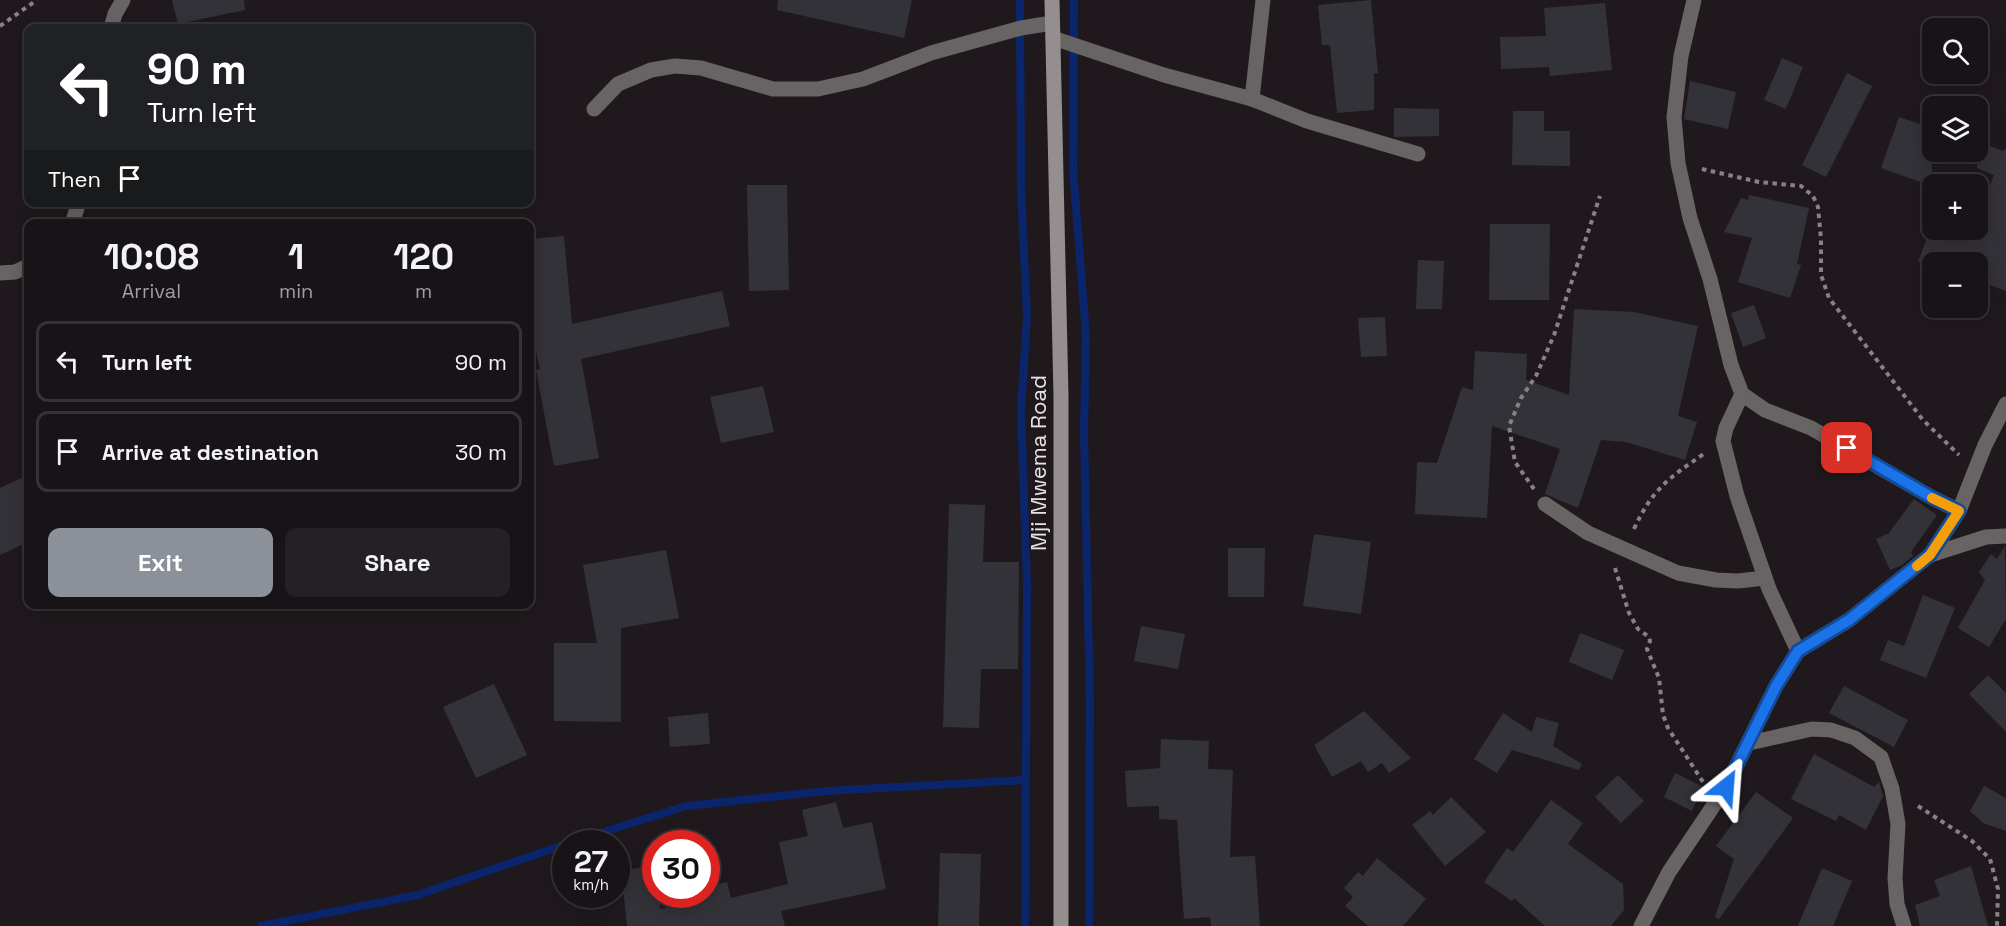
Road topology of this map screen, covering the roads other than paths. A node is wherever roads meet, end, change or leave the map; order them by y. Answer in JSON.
{"nodes":[{"id":1,"x":123,"y":0,"type":"edge"},
{"id":2,"x":1052,"y":0,"type":"edge"},
{"id":3,"x":1263,"y":0,"type":"edge"},
{"id":4,"x":1694,"y":0,"type":"edge"},
{"id":5,"x":112,"y":24,"type":"edge"},
{"id":6,"x":1053,"y":30,"type":"junction"},
{"id":7,"x":1252,"y":99,"type":"junction"},
{"id":8,"x":594,"y":109,"type":"dead end"},
{"id":9,"x":1418,"y":154,"type":"dead end"},
{"id":10,"x":24,"y":268,"type":"edge"},
{"id":11,"x":0,"y":273,"type":"edge"},
{"id":12,"x":1742,"y":394,"type":"junction"},
{"id":13,"x":2006,"y":404,"type":"edge"},
{"id":14,"x":1545,"y":504,"type":"road end"},
{"id":15,"x":1959,"y":511,"type":"junction"},
{"id":16,"x":2006,"y":536,"type":"edge"},
{"id":17,"x":1930,"y":555,"type":"junction"},
{"id":18,"x":1765,"y":578,"type":"junction"},
{"id":19,"x":1798,"y":651,"type":"junction"},
{"id":20,"x":1749,"y":743,"type":"junction"},
{"id":21,"x":1061,"y":926,"type":"edge"},
{"id":22,"x":1641,"y":926,"type":"edge"},
{"id":23,"x":1904,"y":926,"type":"edge"}],
"edges":[{"from":1,"to":5,"type":"street"},
{"from":2,"to":6,"type":"main road","name":"Mji Mwema Road"},
{"from":3,"to":7,"type":"street"},
{"from":4,"to":12,"type":"street"},
{"from":6,"to":7,"type":"street"},
{"from":6,"to":8,"type":"street"},
{"from":6,"to":21,"type":"main road","name":"Mji Mwema Road"},
{"from":7,"to":9,"type":"street"},
{"from":10,"to":11,"type":"street"},
{"from":12,"to":15,"type":"street"},
{"from":12,"to":18,"type":"street"},
{"from":13,"to":15,"type":"street"},
{"from":14,"to":18,"type":"street"},
{"from":15,"to":17,"type":"street"},
{"from":16,"to":17,"type":"street"},
{"from":17,"to":19,"type":"street"},
{"from":18,"to":19,"type":"street"},
{"from":19,"to":20,"type":"street"},
{"from":20,"to":22,"type":"street"},
{"from":20,"to":23,"type":"street"}]}
